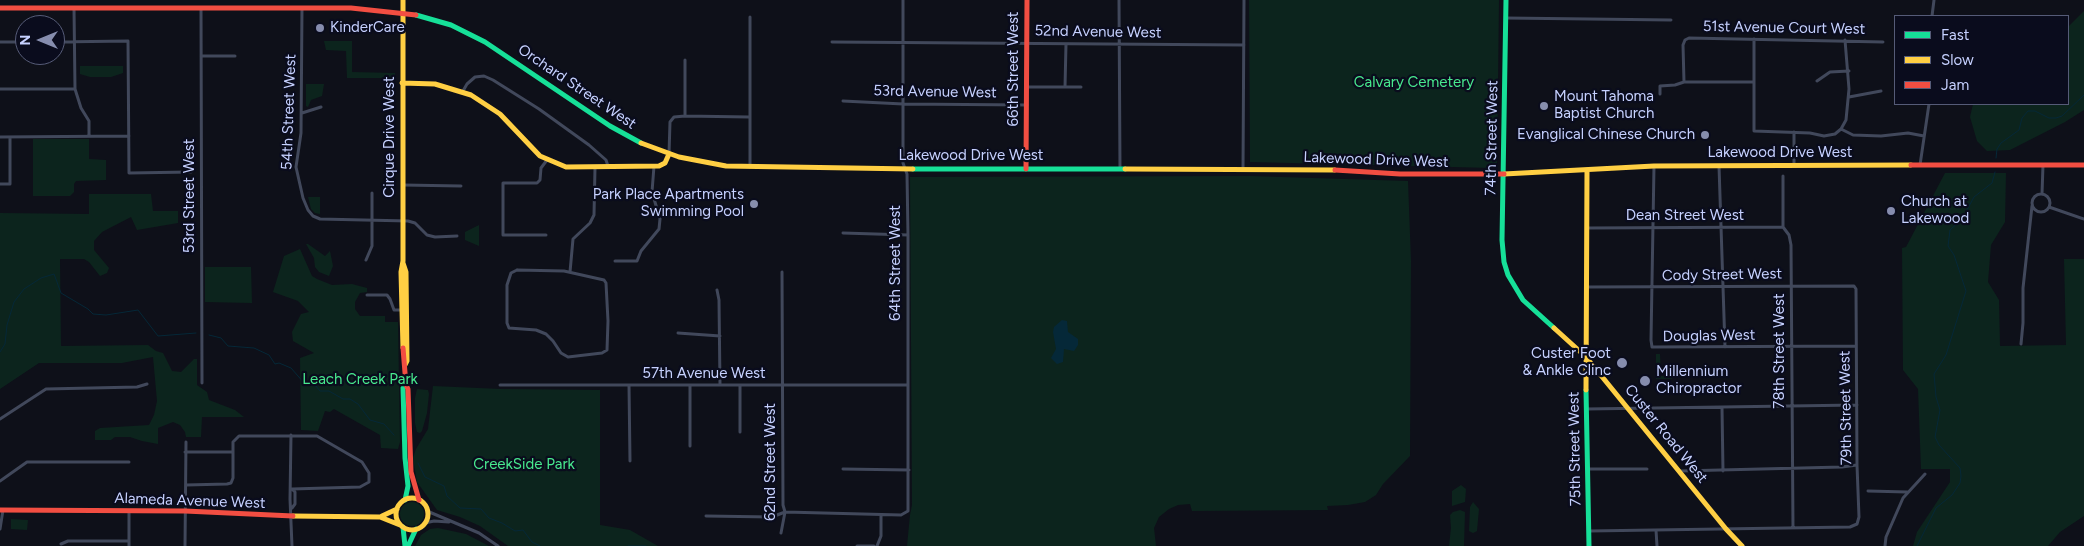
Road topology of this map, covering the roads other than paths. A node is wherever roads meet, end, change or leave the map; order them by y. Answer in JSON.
{"nodes":[{"id":1,"x":403,"y":0,"type":"edge"},
{"id":2,"x":903,"y":0,"type":"edge"},
{"id":3,"x":1027,"y":0,"type":"edge"},
{"id":4,"x":1119,"y":0,"type":"edge"},
{"id":5,"x":1244,"y":0,"type":"edge"},
{"id":6,"x":1506,"y":0,"type":"edge"},
{"id":7,"x":1934,"y":0,"type":"edge"},
{"id":8,"x":0,"y":8,"type":"edge"},
{"id":9,"x":74,"y":8,"type":"junction"},
{"id":10,"x":201,"y":8,"type":"junction"},
{"id":11,"x":302,"y":8,"type":"junction"},
{"id":12,"x":403,"y":13,"type":"junction"},
{"id":13,"x":1932,"y":15,"type":"edge"},
{"id":14,"x":750,"y":16,"type":"dead end"},
{"id":15,"x":1506,"y":18,"type":"junction"},
{"id":16,"x":1672,"y":20,"type":"dead end"},
{"id":17,"x":1754,"y":39,"type":"junction"},
{"id":18,"x":1845,"y":40,"type":"junction"},
{"id":19,"x":0,"y":42,"type":"edge"},
{"id":20,"x":15,"y":42,"type":"edge"},
{"id":21,"x":65,"y":42,"type":"edge"},
{"id":22,"x":75,"y":42,"type":"junction"},
{"id":23,"x":832,"y":42,"type":"dead end"},
{"id":24,"x":902,"y":42,"type":"junction"},
{"id":25,"x":1883,"y":42,"type":"dead end"},
{"id":26,"x":1027,"y":43,"type":"junction"},
{"id":27,"x":1066,"y":44,"type":"junction"},
{"id":28,"x":1118,"y":44,"type":"junction"},
{"id":29,"x":1244,"y":45,"type":"junction"},
{"id":30,"x":201,"y":56,"type":"junction"},
{"id":31,"x":235,"y":56,"type":"dead end"},
{"id":32,"x":685,"y":60,"type":"dead end"},
{"id":33,"x":1849,"y":71,"type":"junction"},
{"id":34,"x":1817,"y":80,"type":"dead end"},
{"id":35,"x":1684,"y":82,"type":"junction"},
{"id":36,"x":1753,"y":82,"type":"junction"},
{"id":37,"x":402,"y":83,"type":"junction"},
{"id":38,"x":1027,"y":87,"type":"junction"},
{"id":39,"x":1065,"y":87,"type":"junction"},
{"id":40,"x":1081,"y":87,"type":"dead end"},
{"id":41,"x":0,"y":89,"type":"edge"},
{"id":42,"x":76,"y":89,"type":"junction"},
{"id":43,"x":462,"y":92,"type":"junction"},
{"id":44,"x":1881,"y":92,"type":"dead end"},
{"id":45,"x":1660,"y":94,"type":"dead end"},
{"id":46,"x":1849,"y":97,"type":"junction"},
{"id":47,"x":843,"y":101,"type":"dead end"},
{"id":48,"x":903,"y":104,"type":"junction"},
{"id":49,"x":1027,"y":105,"type":"junction"},
{"id":50,"x":1929,"y":105,"type":"edge"},
{"id":51,"x":321,"y":107,"type":"dead end"},
{"id":52,"x":302,"y":113,"type":"junction"},
{"id":53,"x":685,"y":116,"type":"junction"},
{"id":54,"x":749,"y":117,"type":"junction"},
{"id":55,"x":1841,"y":128,"type":"junction"},
{"id":56,"x":1794,"y":132,"type":"junction"},
{"id":57,"x":89,"y":136,"type":"junction"},
{"id":58,"x":129,"y":136,"type":"junction"},
{"id":59,"x":1924,"y":136,"type":"junction"},
{"id":60,"x":0,"y":137,"type":"edge"},
{"id":61,"x":10,"y":137,"type":"junction"},
{"id":62,"x":669,"y":154,"type":"junction"},
{"id":63,"x":547,"y":160,"type":"junction"},
{"id":64,"x":2043,"y":164,"type":"junction"},
{"id":65,"x":1794,"y":165,"type":"junction"},
{"id":66,"x":1920,"y":165,"type":"junction"},
{"id":67,"x":2084,"y":165,"type":"edge"},
{"id":68,"x":608,"y":166,"type":"junction"},
{"id":69,"x":654,"y":166,"type":"junction"},
{"id":70,"x":1654,"y":166,"type":"junction"},
{"id":71,"x":1719,"y":166,"type":"junction"},
{"id":72,"x":595,"y":168,"type":"junction"},
{"id":73,"x":750,"y":168,"type":"junction"},
{"id":74,"x":905,"y":169,"type":"junction"},
{"id":75,"x":1026,"y":169,"type":"junction"},
{"id":76,"x":1120,"y":169,"type":"junction"},
{"id":77,"x":1243,"y":169,"type":"junction"},
{"id":78,"x":1587,"y":171,"type":"junction"},
{"id":79,"x":191,"y":172,"type":"dead end"},
{"id":80,"x":1504,"y":174,"type":"junction"},
{"id":81,"x":1783,"y":176,"type":"dead end"},
{"id":82,"x":0,"y":184,"type":"edge"},
{"id":83,"x":402,"y":185,"type":"junction"},
{"id":84,"x":461,"y":186,"type":"dead end"},
{"id":85,"x":372,"y":193,"type":"dead end"},
{"id":86,"x":2042,"y":194,"type":"junction"},
{"id":87,"x":2032,"y":206,"type":"junction"},
{"id":88,"x":2049,"y":207,"type":"junction"},
{"id":89,"x":2084,"y":219,"type":"edge"},
{"id":90,"x":372,"y":220,"type":"junction"},
{"id":91,"x":402,"y":220,"type":"junction"},
{"id":92,"x":1720,"y":227,"type":"junction"},
{"id":93,"x":1784,"y":227,"type":"junction"},
{"id":94,"x":1587,"y":228,"type":"junction"},
{"id":95,"x":1653,"y":228,"type":"junction"},
{"id":96,"x":843,"y":233,"type":"dead end"},
{"id":97,"x":546,"y":235,"type":"dead end"},
{"id":98,"x":908,"y":235,"type":"junction"},
{"id":99,"x":457,"y":236,"type":"dead end"},
{"id":100,"x":366,"y":260,"type":"dead end"},
{"id":101,"x":615,"y":261,"type":"dead end"},
{"id":102,"x":570,"y":272,"type":"junction"},
{"id":103,"x":782,"y":272,"type":"dead end"},
{"id":104,"x":1508,"y":275,"type":"joint"},
{"id":105,"x":1791,"y":285,"type":"junction"},
{"id":106,"x":1724,"y":286,"type":"junction"},
{"id":107,"x":1587,"y":287,"type":"junction"},
{"id":108,"x":1652,"y":287,"type":"junction"},
{"id":109,"x":1856,"y":289,"type":"joint"},
{"id":110,"x":717,"y":290,"type":"dead end"},
{"id":111,"x":367,"y":295,"type":"dead end"},
{"id":112,"x":404,"y":310,"type":"junction"},
{"id":113,"x":678,"y":333,"type":"dead end"},
{"id":114,"x":720,"y":336,"type":"junction"},
{"id":115,"x":2021,"y":344,"type":"dead end"},
{"id":116,"x":1791,"y":346,"type":"junction"},
{"id":117,"x":1856,"y":346,"type":"junction"},
{"id":118,"x":1725,"y":347,"type":"junction"},
{"id":119,"x":1586,"y":357,"type":"junction"},
{"id":120,"x":202,"y":383,"type":"dead end"},
{"id":121,"x":147,"y":384,"type":"dead end"},
{"id":122,"x":406,"y":385,"type":"junction"},
{"id":123,"x":500,"y":385,"type":"dead end"},
{"id":124,"x":629,"y":385,"type":"junction"},
{"id":125,"x":690,"y":385,"type":"junction"},
{"id":126,"x":720,"y":385,"type":"junction"},
{"id":127,"x":740,"y":385,"type":"junction"},
{"id":128,"x":782,"y":385,"type":"junction"},
{"id":129,"x":908,"y":385,"type":"junction"},
{"id":130,"x":1857,"y":406,"type":"junction"},
{"id":131,"x":1722,"y":408,"type":"junction"},
{"id":132,"x":1791,"y":408,"type":"junction"},
{"id":133,"x":1586,"y":409,"type":"junction"},
{"id":134,"x":1630,"y":409,"type":"junction"},
{"id":135,"x":0,"y":420,"type":"edge"},
{"id":136,"x":740,"y":432,"type":"dead end"},
{"id":137,"x":291,"y":435,"type":"junction"},
{"id":138,"x":186,"y":442,"type":"dead end"},
{"id":139,"x":690,"y":446,"type":"dead end"},
{"id":140,"x":186,"y":452,"type":"junction"},
{"id":141,"x":233,"y":452,"type":"junction"},
{"id":142,"x":630,"y":461,"type":"dead end"},
{"id":143,"x":129,"y":462,"type":"dead end"},
{"id":144,"x":1857,"y":465,"type":"junction"},
{"id":145,"x":1647,"y":468,"type":"dead end"},
{"id":146,"x":1792,"y":468,"type":"junction"},
{"id":147,"x":843,"y":469,"type":"dead end"},
{"id":148,"x":1588,"y":469,"type":"junction"},
{"id":149,"x":909,"y":470,"type":"junction"},
{"id":150,"x":1680,"y":471,"type":"junction"},
{"id":151,"x":1724,"y":471,"type":"junction"},
{"id":152,"x":1925,"y":474,"type":"dead end"},
{"id":153,"x":0,"y":480,"type":"edge"},
{"id":154,"x":186,"y":485,"type":"junction"},
{"id":155,"x":292,"y":489,"type":"junction"},
{"id":156,"x":1868,"y":491,"type":"dead end"},
{"id":157,"x":1907,"y":492,"type":"junction"},
{"id":158,"x":405,"y":500,"type":"junction"},
{"id":159,"x":420,"y":500,"type":"junction"},
{"id":160,"x":2,"y":510,"type":"edge"},
{"id":161,"x":397,"y":510,"type":"junction"},
{"id":162,"x":129,"y":511,"type":"junction"},
{"id":163,"x":184,"y":511,"type":"junction"},
{"id":164,"x":427,"y":511,"type":"junction"},
{"id":165,"x":784,"y":512,"type":"junction"},
{"id":166,"x":881,"y":515,"type":"junction"},
{"id":167,"x":292,"y":516,"type":"junction"},
{"id":168,"x":706,"y":516,"type":"dead end"},
{"id":169,"x":380,"y":517,"type":"junction"},
{"id":170,"x":452,"y":522,"type":"junction"},
{"id":171,"x":425,"y":523,"type":"junction"},
{"id":172,"x":401,"y":525,"type":"junction"},
{"id":173,"x":1793,"y":528,"type":"junction"},
{"id":174,"x":0,"y":529,"type":"edge"},
{"id":175,"x":416,"y":529,"type":"junction"},
{"id":176,"x":1726,"y":529,"type":"junction"},
{"id":177,"x":1656,"y":530,"type":"junction"},
{"id":178,"x":1589,"y":531,"type":"junction"},
{"id":179,"x":781,"y":533,"type":"dead end"},
{"id":180,"x":129,"y":541,"type":"junction"},
{"id":181,"x":61,"y":544,"type":"dead end"},
{"id":182,"x":129,"y":546,"type":"edge"},
{"id":183,"x":185,"y":546,"type":"edge"},
{"id":184,"x":292,"y":546,"type":"edge"},
{"id":185,"x":406,"y":546,"type":"edge"},
{"id":186,"x":498,"y":546,"type":"edge"},
{"id":187,"x":857,"y":546,"type":"edge"},
{"id":188,"x":876,"y":546,"type":"edge"},
{"id":189,"x":1589,"y":546,"type":"edge"},
{"id":190,"x":1657,"y":546,"type":"edge"},
{"id":191,"x":1742,"y":546,"type":"edge"},
{"id":192,"x":1885,"y":546,"type":"edge"}],
"edges":[{"from":1,"to":12,"type":"main road","name":"Cirque Drive West"},
{"from":2,"to":24,"type":"street","name":"64th Street West"},
{"from":3,"to":26,"type":"main road","name":"66th Street West"},
{"from":4,"to":28,"type":"street"},
{"from":5,"to":29,"type":"street"},
{"from":6,"to":15,"type":"main road","name":"74th Street West"},
{"from":7,"to":13,"type":"street"},
{"from":8,"to":9,"type":"main road","name":"Orchard Street West"},
{"from":9,"to":10,"type":"main road","name":"Orchard Street West"},
{"from":9,"to":22,"type":"street"},
{"from":10,"to":11,"type":"main road","name":"Orchard Street West"},
{"from":10,"to":30,"type":"street","name":"53rd Street West"},
{"from":11,"to":12,"type":"main road","name":"Orchard Street West"},
{"from":11,"to":52,"type":"street","name":"54th Street West"},
{"from":12,"to":37,"type":"main road","name":"Cirque Drive West"},
{"from":12,"to":62,"type":"main road","name":"Orchard Street West"},
{"from":14,"to":54,"type":"street"},
{"from":15,"to":16,"type":"street"},
{"from":15,"to":80,"type":"main road","name":"74th Street West"},
{"from":17,"to":18,"type":"street","name":"51st Avenue Court West"},
{"from":17,"to":35,"type":"street","name":"51st Avenue Court West"},
{"from":17,"to":36,"type":"street"},
{"from":18,"to":25,"type":"street","name":"51st Avenue Court West"},
{"from":18,"to":33,"type":"street"},
{"from":19,"to":20,"type":"street"},
{"from":21,"to":22,"type":"street"},
{"from":22,"to":42,"type":"street"},
{"from":22,"to":58,"type":"street"},
{"from":23,"to":24,"type":"street","name":"52nd Avenue West"},
{"from":24,"to":26,"type":"street","name":"52nd Avenue West"},
{"from":24,"to":48,"type":"street","name":"64th Street West"},
{"from":26,"to":27,"type":"street","name":"52nd Avenue West"},
{"from":26,"to":38,"type":"main road","name":"66th Street West"},
{"from":27,"to":28,"type":"street","name":"52nd Avenue West"},
{"from":27,"to":39,"type":"street"},
{"from":28,"to":29,"type":"street","name":"52nd Avenue West"},
{"from":28,"to":76,"type":"street"},
{"from":29,"to":77,"type":"street"},
{"from":30,"to":31,"type":"street"},
{"from":30,"to":120,"type":"street","name":"53rd Street West"},
{"from":32,"to":53,"type":"street"},
{"from":33,"to":34,"type":"street"},
{"from":33,"to":46,"type":"street"},
{"from":35,"to":36,"type":"street"},
{"from":35,"to":45,"type":"street"},
{"from":36,"to":56,"type":"street"},
{"from":37,"to":43,"type":"main road"},
{"from":37,"to":83,"type":"main road","name":"Cirque Drive West"},
{"from":38,"to":39,"type":"street"},
{"from":38,"to":49,"type":"main road","name":"66th Street West"},
{"from":39,"to":40,"type":"street"},
{"from":41,"to":42,"type":"street"},
{"from":42,"to":57,"type":"street"},
{"from":43,"to":63,"type":"main road"},
{"from":43,"to":68,"type":"street"},
{"from":44,"to":46,"type":"street"},
{"from":46,"to":55,"type":"street"},
{"from":47,"to":48,"type":"street","name":"53rd Avenue West"},
{"from":48,"to":49,"type":"street","name":"53rd Avenue West"},
{"from":48,"to":74,"type":"street","name":"64th Street West"},
{"from":49,"to":75,"type":"main road","name":"66th Street West"},
{"from":50,"to":59,"type":"street"},
{"from":51,"to":52,"type":"street"},
{"from":52,"to":90,"type":"street","name":"54th Street West"},
{"from":53,"to":54,"type":"street"},
{"from":53,"to":62,"type":"street"},
{"from":54,"to":73,"type":"street"},
{"from":55,"to":56,"type":"street"},
{"from":55,"to":59,"type":"street"},
{"from":56,"to":65,"type":"street"},
{"from":57,"to":58,"type":"street"},
{"from":57,"to":61,"type":"street"},
{"from":58,"to":79,"type":"street"},
{"from":59,"to":66,"type":"street"},
{"from":60,"to":61,"type":"street"},
{"from":61,"to":82,"type":"street"},
{"from":62,"to":69,"type":"main road"},
{"from":62,"to":73,"type":"main road","name":"Lakewood Drive West"},
{"from":63,"to":72,"type":"main road"},
{"from":63,"to":97,"type":"street"},
{"from":64,"to":66,"type":"main road","name":"Lakewood Drive West"},
{"from":64,"to":67,"type":"main road","name":"Lakewood Drive West"},
{"from":64,"to":86,"type":"street"},
{"from":65,"to":66,"type":"main road","name":"Lakewood Drive West"},
{"from":65,"to":71,"type":"main road","name":"Lakewood Drive West"},
{"from":68,"to":69,"type":"main road"},
{"from":68,"to":72,"type":"main road"},
{"from":69,"to":101,"type":"street"},
{"from":70,"to":71,"type":"main road","name":"Lakewood Drive West"},
{"from":70,"to":78,"type":"main road","name":"Lakewood Drive West"},
{"from":70,"to":95,"type":"street"},
{"from":71,"to":92,"type":"street"},
{"from":72,"to":102,"type":"street"},
{"from":73,"to":74,"type":"main road","name":"Lakewood Drive West"},
{"from":74,"to":75,"type":"main road","name":"Lakewood Drive West"},
{"from":74,"to":98,"type":"street","name":"64th Street West"},
{"from":75,"to":76,"type":"main road","name":"Lakewood Drive West"},
{"from":76,"to":77,"type":"main road","name":"Lakewood Drive West"},
{"from":77,"to":80,"type":"main road","name":"Lakewood Drive West"},
{"from":78,"to":80,"type":"main road","name":"Lakewood Drive West"},
{"from":78,"to":94,"type":"main road","name":"75th Street West"},
{"from":80,"to":104,"type":"main road","name":"74th Street West"},
{"from":81,"to":93,"type":"street","name":"78th Street West"},
{"from":83,"to":84,"type":"street"},
{"from":83,"to":91,"type":"main road","name":"Cirque Drive West"},
{"from":85,"to":90,"type":"street"},
{"from":86,"to":87,"type":"street"},
{"from":86,"to":88,"type":"street"},
{"from":87,"to":88,"type":"street"},
{"from":87,"to":115,"type":"street"},
{"from":88,"to":89,"type":"street"},
{"from":90,"to":91,"type":"street"},
{"from":90,"to":100,"type":"street"},
{"from":91,"to":99,"type":"street"},
{"from":91,"to":112,"type":"main road","name":"Cirque Drive West"},
{"from":92,"to":93,"type":"street","name":"Dean Street West"},
{"from":92,"to":95,"type":"street","name":"Dean Street West"},
{"from":92,"to":106,"type":"street"},
{"from":93,"to":105,"type":"street","name":"78th Street West"},
{"from":94,"to":95,"type":"street","name":"Dean Street West"},
{"from":94,"to":107,"type":"main road","name":"75th Street West"},
{"from":95,"to":108,"type":"street"},
{"from":96,"to":98,"type":"street"},
{"from":98,"to":129,"type":"street","name":"64th Street West"},
{"from":102,"to":102,"type":"street"},
{"from":103,"to":128,"type":"street","name":"62nd Street West"},
{"from":104,"to":119,"type":"main road","name":"Custer Road West"},
{"from":105,"to":106,"type":"street","name":"Cody Street West"},
{"from":105,"to":109,"type":"street","name":"Cody Street West"},
{"from":105,"to":116,"type":"street","name":"78th Street West"},
{"from":106,"to":108,"type":"street","name":"Cody Street West"},
{"from":106,"to":118,"type":"street"},
{"from":107,"to":108,"type":"street","name":"Cody Street West"},
{"from":107,"to":119,"type":"main road","name":"75th Street West"},
{"from":108,"to":118,"type":"street","name":"Douglas West"},
{"from":109,"to":117,"type":"street","name":"79th Street West"},
{"from":110,"to":114,"type":"street"},
{"from":111,"to":112,"type":"street"},
{"from":112,"to":122,"type":"main road","name":"Cirque Drive West"},
{"from":113,"to":114,"type":"street"},
{"from":114,"to":126,"type":"street"},
{"from":116,"to":117,"type":"street","name":"Douglas West"},
{"from":116,"to":118,"type":"street","name":"Douglas West"},
{"from":116,"to":132,"type":"street","name":"78th Street West"},
{"from":117,"to":130,"type":"street","name":"79th Street West"},
{"from":119,"to":133,"type":"main road","name":"75th Street West"},
{"from":119,"to":134,"type":"main road","name":"Custer Road West"},
{"from":121,"to":135,"type":"street"},
{"from":122,"to":158,"type":"main road","name":"Cirque Drive West"},
{"from":122,"to":159,"type":"main road","name":"Cirque Drive West"},
{"from":123,"to":124,"type":"street","name":"57th Avenue West"},
{"from":124,"to":125,"type":"street","name":"57th Avenue West"},
{"from":124,"to":142,"type":"street"},
{"from":125,"to":126,"type":"street","name":"57th Avenue West"},
{"from":125,"to":139,"type":"street"},
{"from":126,"to":127,"type":"street","name":"57th Avenue West"},
{"from":127,"to":128,"type":"street","name":"57th Avenue West"},
{"from":127,"to":136,"type":"street"},
{"from":128,"to":129,"type":"street","name":"57th Avenue West"},
{"from":128,"to":165,"type":"street","name":"62nd Street West"},
{"from":129,"to":149,"type":"street","name":"64th Street West"},
{"from":130,"to":132,"type":"street"},
{"from":130,"to":144,"type":"street","name":"79th Street West"},
{"from":131,"to":132,"type":"street"},
{"from":131,"to":134,"type":"street"},
{"from":131,"to":151,"type":"street"},
{"from":132,"to":146,"type":"street","name":"78th Street West"},
{"from":133,"to":134,"type":"street"},
{"from":133,"to":148,"type":"main road","name":"75th Street West"},
{"from":134,"to":150,"type":"main road","name":"Custer Road West"},
{"from":137,"to":141,"type":"street"},
{"from":137,"to":155,"type":"street"},
{"from":137,"to":155,"type":"street"},
{"from":138,"to":140,"type":"street"},
{"from":140,"to":141,"type":"street"},
{"from":140,"to":154,"type":"street"},
{"from":141,"to":154,"type":"street"},
{"from":143,"to":153,"type":"street"},
{"from":144,"to":146,"type":"street"},
{"from":144,"to":173,"type":"street","name":"79th Street West"},
{"from":145,"to":148,"type":"street"},
{"from":146,"to":151,"type":"street"},
{"from":146,"to":173,"type":"street","name":"78th Street West"},
{"from":147,"to":149,"type":"street"},
{"from":148,"to":178,"type":"main road","name":"75th Street West"},
{"from":149,"to":166,"type":"street","name":"64th Street West"},
{"from":150,"to":151,"type":"street"},
{"from":150,"to":176,"type":"main road","name":"Custer Road West"},
{"from":152,"to":157,"type":"street"},
{"from":154,"to":163,"type":"street"},
{"from":155,"to":167,"type":"street"},
{"from":156,"to":157,"type":"street"},
{"from":157,"to":192,"type":"street"},
{"from":158,"to":159,"type":"main road"},
{"from":158,"to":161,"type":"main road"},
{"from":159,"to":164,"type":"main road"},
{"from":160,"to":162,"type":"main road","name":"Alameda Avenue West"},
{"from":160,"to":174,"type":"street"},
{"from":161,"to":169,"type":"main road","name":"Alameda Avenue West"},
{"from":161,"to":172,"type":"main road"},
{"from":162,"to":163,"type":"main road","name":"Alameda Avenue West"},
{"from":162,"to":180,"type":"street"},
{"from":163,"to":167,"type":"main road","name":"Alameda Avenue West"},
{"from":163,"to":183,"type":"street"},
{"from":164,"to":170,"type":"street"},
{"from":164,"to":171,"type":"main road"},
{"from":165,"to":166,"type":"street"},
{"from":165,"to":168,"type":"street"},
{"from":165,"to":179,"type":"street","name":"62nd Street West"},
{"from":166,"to":188,"type":"street"},
{"from":167,"to":169,"type":"main road","name":"Alameda Avenue West"},
{"from":167,"to":184,"type":"street"},
{"from":169,"to":172,"type":"main road","name":"Alameda Avenue West"},
{"from":170,"to":171,"type":"street"},
{"from":170,"to":186,"type":"street"},
{"from":171,"to":175,"type":"main road"},
{"from":172,"to":175,"type":"main road"},
{"from":172,"to":185,"type":"main road"},
{"from":173,"to":176,"type":"street"},
{"from":175,"to":185,"type":"main road"},
{"from":176,"to":177,"type":"street"},
{"from":176,"to":191,"type":"main road","name":"Custer Road West"},
{"from":177,"to":178,"type":"street"},
{"from":177,"to":190,"type":"street"},
{"from":178,"to":189,"type":"main road","name":"75th Street West"},
{"from":180,"to":181,"type":"street"},
{"from":180,"to":182,"type":"street"},
{"from":187,"to":188,"type":"street"}]}
